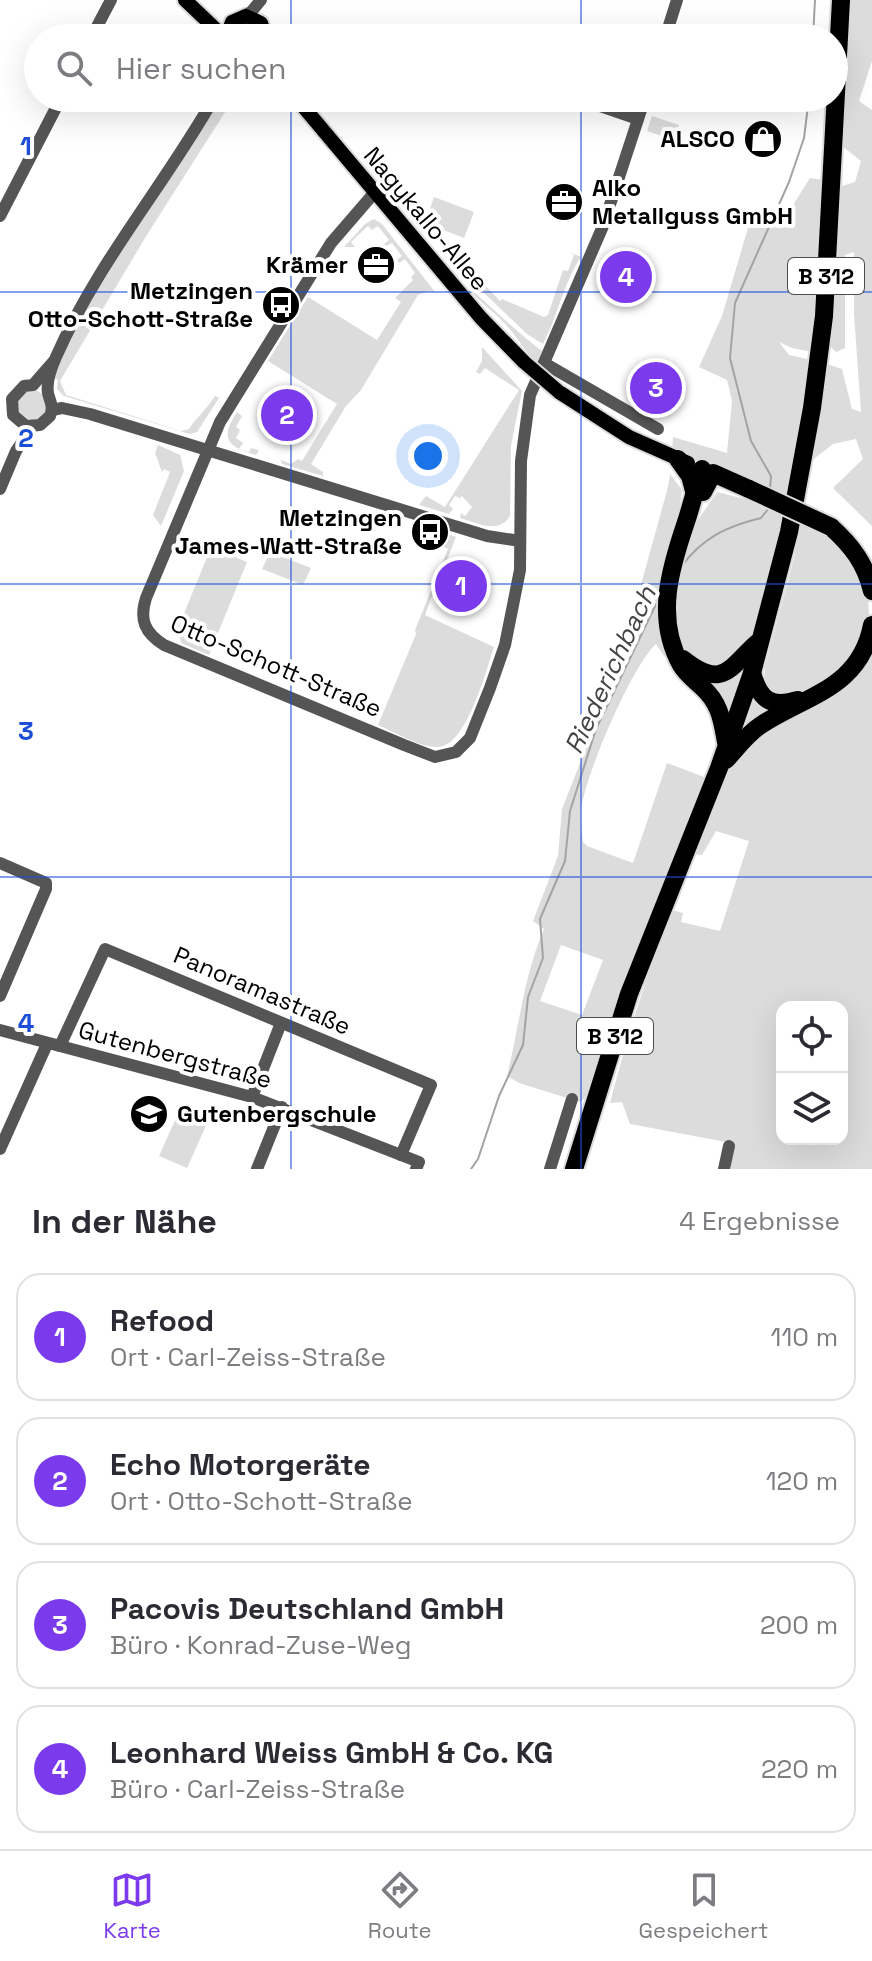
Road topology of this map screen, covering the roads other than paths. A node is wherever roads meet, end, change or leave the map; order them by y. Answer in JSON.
{"nodes":[{"id":1,"x":111,"y":0,"type":"edge"},
{"id":2,"x":186,"y":0,"type":"edge"},
{"id":3,"x":264,"y":0,"type":"edge"},
{"id":4,"x":677,"y":0,"type":"edge"},
{"id":5,"x":841,"y":0,"type":"edge"},
{"id":6,"x":239,"y":18,"type":"junction"},
{"id":7,"x":261,"y":23,"type":"joint"},
{"id":8,"x":98,"y":24,"type":"edge"},
{"id":9,"x":211,"y":24,"type":"edge"},
{"id":10,"x":232,"y":24,"type":"edge"},
{"id":11,"x":669,"y":24,"type":"edge"},
{"id":12,"x":840,"y":24,"type":"edge"},
{"id":13,"x":54,"y":112,"type":"edge"},
{"id":14,"x":205,"y":112,"type":"edge"},
{"id":15,"x":308,"y":112,"type":"edge"},
{"id":16,"x":618,"y":112,"type":"edge"},
{"id":17,"x":640,"y":112,"type":"edge"},
{"id":18,"x":835,"y":112,"type":"edge"},
{"id":19,"x":638,"y":119,"type":"junction"},
{"id":20,"x":375,"y":192,"type":"junction"},
{"id":21,"x":0,"y":216,"type":"edge"},
{"id":22,"x":54,"y":361,"type":"junction"},
{"id":23,"x":544,"y":363,"type":"junction"},
{"id":24,"x":33,"y":385,"type":"junction"},
{"id":25,"x":0,"y":391,"type":"edge"},
{"id":26,"x":48,"y":393,"type":"junction"},
{"id":27,"x":12,"y":399,"type":"junction"},
{"id":28,"x":52,"y":410,"type":"junction"},
{"id":29,"x":18,"y":422,"type":"junction"},
{"id":30,"x":33,"y":426,"type":"junction"},
{"id":31,"x":658,"y":429,"type":"dead end"},
{"id":32,"x":208,"y":449,"type":"junction"},
{"id":33,"x":16,"y":451,"type":"junction"},
{"id":34,"x":678,"y":459,"type":"junction"},
{"id":35,"x":708,"y":471,"type":"junction"},
{"id":36,"x":0,"y":489,"type":"edge"},
{"id":37,"x":694,"y":491,"type":"junction"},
{"id":38,"x":687,"y":520,"type":"junction"},
{"id":39,"x":520,"y":541,"type":"junction"},
{"id":40,"x":872,"y":591,"type":"edge"},
{"id":41,"x":872,"y":625,"type":"edge"},
{"id":42,"x":761,"y":639,"type":"junction"},
{"id":43,"x":675,"y":652,"type":"junction"},
{"id":44,"x":752,"y":673,"type":"junction"},
{"id":45,"x":820,"y":693,"type":"junction"},
{"id":46,"x":727,"y":745,"type":"junction"},
{"id":47,"x":719,"y":768,"type":"junction"},
{"id":48,"x":0,"y":863,"type":"edge"},
{"id":49,"x":0,"y":996,"type":"edge"},
{"id":50,"x":281,"y":1023,"type":"junction"},
{"id":51,"x":0,"y":1030,"type":"edge"},
{"id":52,"x":54,"y":1045,"type":"junction"},
{"id":53,"x":252,"y":1097,"type":"junction"},
{"id":54,"x":572,"y":1099,"type":"dead end"},
{"id":55,"x":282,"y":1107,"type":"junction"},
{"id":56,"x":729,"y":1146,"type":"dead end"},
{"id":57,"x":0,"y":1149,"type":"edge"},
{"id":58,"x":401,"y":1155,"type":"junction"},
{"id":59,"x":257,"y":1169,"type":"edge"},
{"id":60,"x":416,"y":1169,"type":"edge"},
{"id":61,"x":550,"y":1169,"type":"edge"},
{"id":62,"x":574,"y":1169,"type":"edge"},
{"id":63,"x":724,"y":1169,"type":"edge"}],
"edges":[{"from":1,"to":8,"type":"street"},
{"from":2,"to":6,"type":"main road"},
{"from":2,"to":9,"type":"main road"},
{"from":3,"to":6,"type":"street"},
{"from":3,"to":7,"type":"street"},
{"from":4,"to":11,"type":"street"},
{"from":5,"to":12,"type":"highway","number":"B 312"},
{"from":6,"to":7,"type":"main road"},
{"from":6,"to":10,"type":"main road"},
{"from":13,"to":21,"type":"street"},
{"from":14,"to":22,"type":"street"},
{"from":15,"to":20,"type":"main road","name":"Nagykallo-Allee"},
{"from":16,"to":19,"type":"street"},
{"from":17,"to":19,"type":"street"},
{"from":18,"to":42,"type":"highway","number":"B 312"},
{"from":19,"to":23,"type":"street"},
{"from":20,"to":32,"type":"street","name":"Otto-Schott-Straße"},
{"from":20,"to":34,"type":"main road","name":"Nagykallo-Allee","bridge":true},
{"from":22,"to":24,"type":"street"},
{"from":22,"to":26,"type":"street"},
{"from":23,"to":31,"type":"street"},
{"from":23,"to":39,"type":"street"},
{"from":24,"to":26,"type":"street"},
{"from":24,"to":27,"type":"street"},
{"from":25,"to":27,"type":"street"},
{"from":26,"to":28,"type":"street"},
{"from":27,"to":29,"type":"street"},
{"from":28,"to":30,"type":"street"},
{"from":28,"to":32,"type":"street"},
{"from":29,"to":30,"type":"street"},
{"from":29,"to":33,"type":"street"},
{"from":30,"to":33,"type":"street"},
{"from":32,"to":39,"type":"street"},
{"from":32,"to":39,"type":"street","name":"Otto-Schott-Straße"},
{"from":33,"to":36,"type":"street"},
{"from":34,"to":35,"type":"main road","name":"Nagykallo-Allee"},
{"from":34,"to":37,"type":"highway"},
{"from":35,"to":37,"type":"highway"},
{"from":35,"to":38,"type":"highway"},
{"from":35,"to":40,"type":"highway","bridge":true},
{"from":37,"to":38,"type":"highway"},
{"from":38,"to":43,"type":"highway"},
{"from":41,"to":45,"type":"highway"},
{"from":42,"to":43,"type":"highway"},
{"from":42,"to":44,"type":"highway","number":"B 312"},
{"from":43,"to":46,"type":"highway"},
{"from":44,"to":45,"type":"highway"},
{"from":44,"to":46,"type":"highway","number":"B 312"},
{"from":45,"to":47,"type":"highway"},
{"from":46,"to":47,"type":"highway","number":"B 312"},
{"from":47,"to":62,"type":"highway","number":"B 312"},
{"from":48,"to":49,"type":"street"},
{"from":50,"to":52,"type":"street","name":"Panoramastraße"},
{"from":50,"to":53,"type":"street"},
{"from":50,"to":58,"type":"street","name":"Panoramastraße"},
{"from":51,"to":52,"type":"street","name":"Gutenbergstraße"},
{"from":52,"to":53,"type":"street","name":"Gutenbergstraße"},
{"from":52,"to":57,"type":"street"},
{"from":53,"to":55,"type":"street","name":"Gutenbergstraße"},
{"from":54,"to":61,"type":"street"},
{"from":55,"to":58,"type":"street","name":"Gutenbergstraße"},
{"from":55,"to":59,"type":"street"},
{"from":56,"to":63,"type":"street"},
{"from":58,"to":60,"type":"street","name":"Gutenbergstraße"}]}
